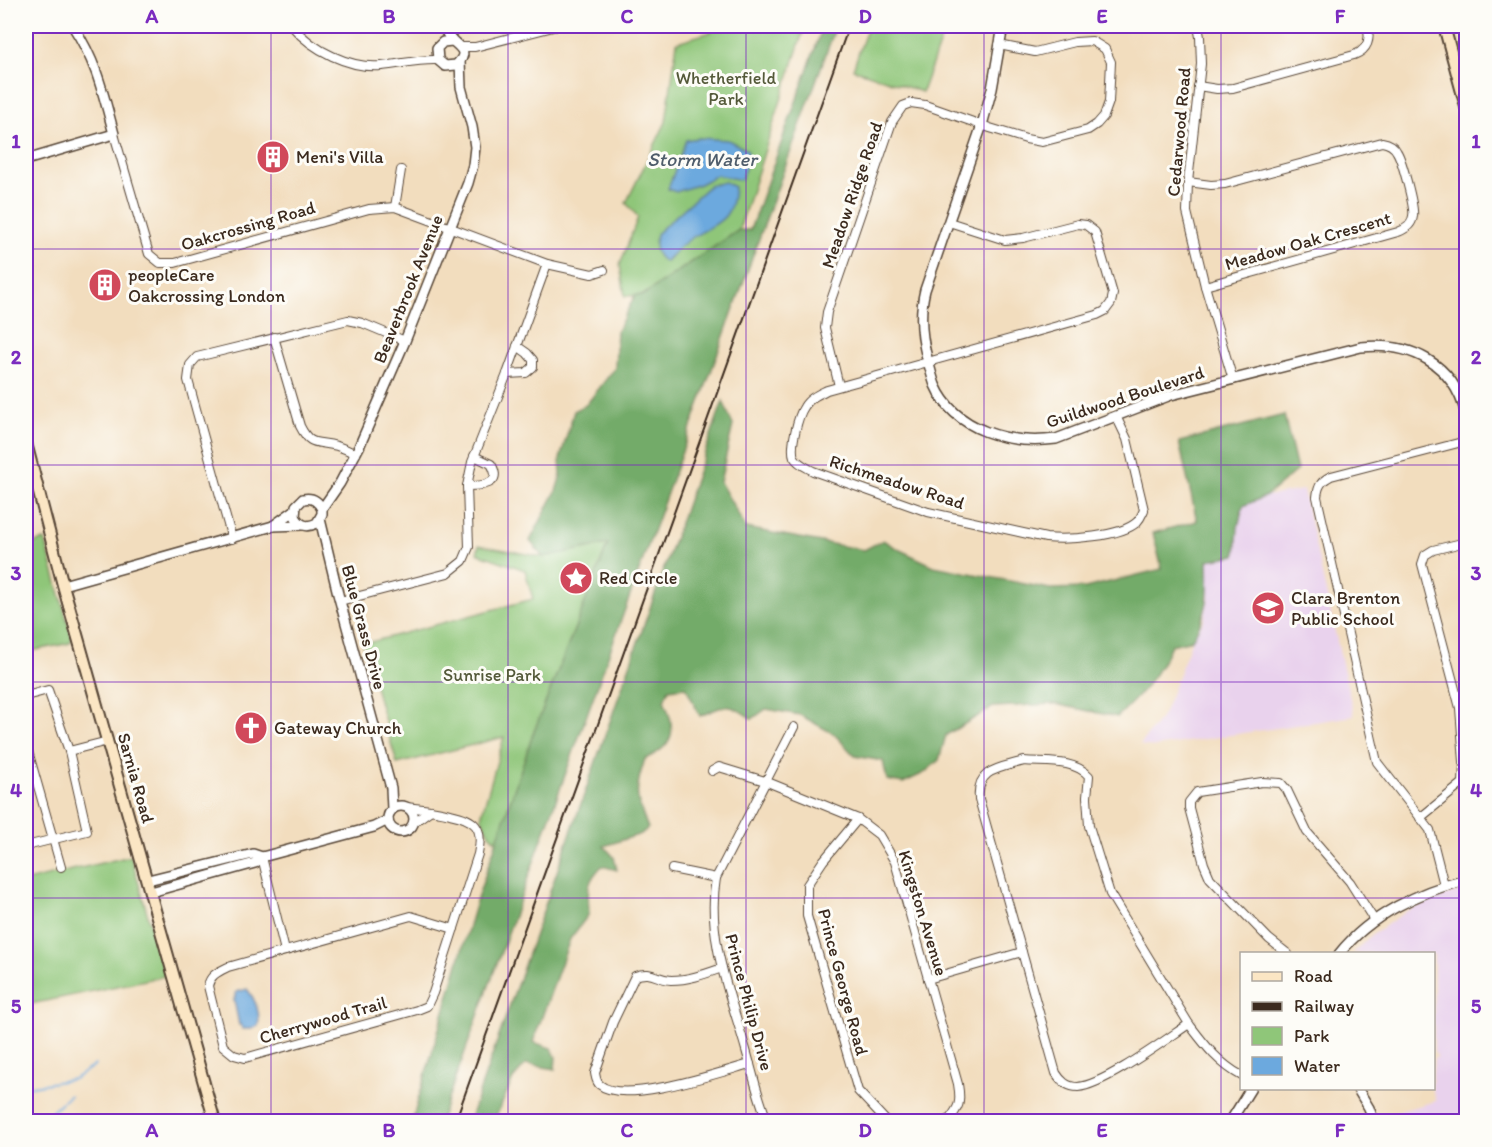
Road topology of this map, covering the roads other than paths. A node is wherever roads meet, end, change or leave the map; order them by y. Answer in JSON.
{"nodes":[{"id":1,"x":73,"y":26,"type":"edge"},
{"id":2,"x":292,"y":26,"type":"edge"},
{"id":3,"x":443,"y":26,"type":"edge"},
{"id":4,"x":557,"y":26,"type":"edge"},
{"id":5,"x":1003,"y":26,"type":"edge"},
{"id":6,"x":1198,"y":26,"type":"edge"},
{"id":7,"x":1367,"y":26,"type":"edge"},
{"id":8,"x":1444,"y":26,"type":"edge"},
{"id":9,"x":539,"y":28,"type":"edge"},
{"id":10,"x":444,"y":44,"type":"junction"},
{"id":11,"x":999,"y":45,"type":"junction"},
{"id":12,"x":461,"y":55,"type":"junction"},
{"id":13,"x":424,"y":59,"type":"junction"},
{"id":14,"x":441,"y":63,"type":"junction"},
{"id":15,"x":1198,"y":86,"type":"junction"},
{"id":16,"x":461,"y":87,"type":"junction"},
{"id":17,"x":1467,"y":107,"type":"edge"},
{"id":18,"x":982,"y":125,"type":"junction"},
{"id":19,"x":114,"y":134,"type":"junction"},
{"id":20,"x":26,"y":159,"type":"edge"},
{"id":21,"x":402,"y":170,"type":"dead end"},
{"id":22,"x":1188,"y":182,"type":"junction"},
{"id":23,"x":395,"y":207,"type":"junction"},
{"id":24,"x":949,"y":222,"type":"junction"},
{"id":25,"x":451,"y":226,"type":"junction"},
{"id":26,"x":547,"y":264,"type":"junction"},
{"id":27,"x":604,"y":270,"type":"dead end"},
{"id":28,"x":1205,"y":286,"type":"junction"},
{"id":29,"x":274,"y":338,"type":"junction"},
{"id":30,"x":405,"y":341,"type":"junction"},
{"id":31,"x":517,"y":346,"type":"junction"},
{"id":32,"x":928,"y":361,"type":"junction"},
{"id":33,"x":507,"y":374,"type":"junction"},
{"id":34,"x":1233,"y":380,"type":"junction"},
{"id":35,"x":839,"y":386,"type":"junction"},
{"id":36,"x":1467,"y":414,"type":"edge"},
{"id":37,"x":1116,"y":416,"type":"junction"},
{"id":38,"x":1467,"y":441,"type":"edge"},
{"id":39,"x":26,"y":443,"type":"edge"},
{"id":40,"x":356,"y":454,"type":"junction"},
{"id":41,"x":474,"y":456,"type":"junction"},
{"id":42,"x":467,"y":486,"type":"junction"},
{"id":43,"x":331,"y":494,"type":"junction"},
{"id":44,"x":314,"y":499,"type":"junction"},
{"id":45,"x":322,"y":509,"type":"junction"},
{"id":46,"x":294,"y":511,"type":"junction"},
{"id":47,"x":320,"y":519,"type":"junction"},
{"id":48,"x":273,"y":526,"type":"junction"},
{"id":49,"x":304,"y":526,"type":"junction"},
{"id":50,"x":232,"y":539,"type":"junction"},
{"id":51,"x":1467,"y":542,"type":"edge"},
{"id":52,"x":325,"y":544,"type":"junction"},
{"id":53,"x":63,"y":585,"type":"junction"},
{"id":54,"x":340,"y":601,"type":"junction"},
{"id":55,"x":26,"y":696,"type":"edge"},
{"id":56,"x":794,"y":727,"type":"dead end"},
{"id":57,"x":108,"y":741,"type":"junction"},
{"id":58,"x":26,"y":744,"type":"edge"},
{"id":59,"x":69,"y":752,"type":"junction"},
{"id":60,"x":712,"y":771,"type":"dead end"},
{"id":61,"x":765,"y":781,"type":"junction"},
{"id":62,"x":391,"y":788,"type":"junction"},
{"id":63,"x":405,"y":807,"type":"junction"},
{"id":64,"x":392,"y":809,"type":"junction"},
{"id":65,"x":431,"y":810,"type":"junction"},
{"id":66,"x":1420,"y":818,"type":"junction"},
{"id":67,"x":858,"y":819,"type":"junction"},
{"id":68,"x":413,"y":823,"type":"junction"},
{"id":69,"x":389,"y":824,"type":"junction"},
{"id":70,"x":52,"y":840,"type":"junction"},
{"id":71,"x":26,"y":846,"type":"edge"},
{"id":72,"x":262,"y":857,"type":"junction"},
{"id":73,"x":61,"y":867,"type":"dead end"},
{"id":74,"x":672,"y":869,"type":"dead end"},
{"id":75,"x":716,"y":878,"type":"junction"},
{"id":76,"x":148,"y":880,"type":"junction"},
{"id":77,"x":1467,"y":880,"type":"edge"},
{"id":78,"x":1444,"y":885,"type":"junction"},
{"id":79,"x":151,"y":892,"type":"junction"},
{"id":80,"x":1374,"y":920,"type":"junction"},
{"id":81,"x":454,"y":929,"type":"junction"},
{"id":82,"x":285,"y":951,"type":"junction"},
{"id":83,"x":1022,"y":952,"type":"junction"},
{"id":84,"x":1285,"y":952,"type":"edge"},
{"id":85,"x":1341,"y":952,"type":"edge"},
{"id":86,"x":722,"y":968,"type":"junction"},
{"id":87,"x":928,"y":979,"type":"junction"},
{"id":88,"x":1189,"y":1024,"type":"junction"},
{"id":89,"x":750,"y":1064,"type":"junction"},
{"id":90,"x":1240,"y":1075,"type":"edge"},
{"id":91,"x":1250,"y":1090,"type":"edge"},
{"id":92,"x":1358,"y":1090,"type":"edge"},
{"id":93,"x":215,"y":1122,"type":"edge"},
{"id":94,"x":768,"y":1122,"type":"edge"},
{"id":95,"x":887,"y":1122,"type":"edge"},
{"id":96,"x":948,"y":1122,"type":"edge"},
{"id":97,"x":1230,"y":1122,"type":"edge"},
{"id":98,"x":1374,"y":1122,"type":"edge"}],
"edges":[{"from":1,"to":19,"type":"street","name":"Oakcrossing Road"},
{"from":2,"to":13,"type":"street"},
{"from":3,"to":10,"type":"street"},
{"from":4,"to":9,"type":"street"},
{"from":5,"to":11,"type":"street","name":"Guildwood Boulevard"},
{"from":6,"to":15,"type":"street","name":"Cedarwood Road"},
{"from":7,"to":15,"type":"street"},
{"from":8,"to":17,"type":"main road"},
{"from":9,"to":12,"type":"street"},
{"from":10,"to":12,"type":"street"},
{"from":10,"to":13,"type":"street"},
{"from":10,"to":14,"type":"street"},
{"from":11,"to":18,"type":"street","name":"Guildwood Boulevard"},
{"from":11,"to":18,"type":"street","name":"Meadow Ridge Road"},
{"from":12,"to":14,"type":"street"},
{"from":12,"to":16,"type":"street","name":"Beaverbrook Avenue"},
{"from":13,"to":14,"type":"street"},
{"from":14,"to":16,"type":"street","name":"Beaverbrook Avenue"},
{"from":15,"to":22,"type":"street","name":"Cedarwood Road"},
{"from":16,"to":25,"type":"street","name":"Beaverbrook Avenue"},
{"from":18,"to":24,"type":"street","name":"Guildwood Boulevard"},
{"from":18,"to":35,"type":"street","name":"Meadow Ridge Road"},
{"from":19,"to":20,"type":"street"},
{"from":19,"to":23,"type":"street","name":"Oakcrossing Road"},
{"from":21,"to":23,"type":"street"},
{"from":22,"to":28,"type":"street","name":"Cedarwood Road"},
{"from":22,"to":28,"type":"street","name":"Meadow Oak Crescent"},
{"from":23,"to":25,"type":"street","name":"Oakcrossing Road"},
{"from":24,"to":32,"type":"street","name":"Guildwood Boulevard"},
{"from":24,"to":32,"type":"street","name":"Richmeadow Road"},
{"from":25,"to":26,"type":"street","name":"Oakcrossing Road"},
{"from":25,"to":30,"type":"street","name":"Beaverbrook Avenue"},
{"from":26,"to":27,"type":"street","name":"Oakcrossing Road"},
{"from":26,"to":31,"type":"street"},
{"from":28,"to":34,"type":"street","name":"Cedarwood Road"},
{"from":29,"to":30,"type":"street"},
{"from":29,"to":40,"type":"street"},
{"from":29,"to":50,"type":"street"},
{"from":30,"to":40,"type":"street","name":"Beaverbrook Avenue"},
{"from":31,"to":33,"type":"street"},
{"from":31,"to":33,"type":"street"},
{"from":32,"to":35,"type":"street","name":"Richmeadow Road"},
{"from":32,"to":37,"type":"street","name":"Guildwood Boulevard"},
{"from":33,"to":41,"type":"street"},
{"from":34,"to":36,"type":"street","name":"Guildwood Boulevard"},
{"from":34,"to":37,"type":"street","name":"Guildwood Boulevard"},
{"from":35,"to":37,"type":"street","name":"Richmeadow Road"},
{"from":38,"to":66,"type":"street"},
{"from":39,"to":53,"type":"main road","name":"Sarnia Road"},
{"from":40,"to":43,"type":"street","name":"Beaverbrook Avenue"},
{"from":41,"to":42,"type":"street"},
{"from":41,"to":42,"type":"street"},
{"from":42,"to":54,"type":"street"},
{"from":43,"to":44,"type":"street"},
{"from":43,"to":45,"type":"street","name":"Beaverbrook Avenue"},
{"from":44,"to":45,"type":"street"},
{"from":44,"to":46,"type":"street"},
{"from":45,"to":47,"type":"street"},
{"from":46,"to":48,"type":"street"},
{"from":46,"to":49,"type":"street"},
{"from":47,"to":49,"type":"street"},
{"from":47,"to":52,"type":"street","name":"Blue Grass Drive"},
{"from":48,"to":49,"type":"street"},
{"from":48,"to":50,"type":"street"},
{"from":49,"to":52,"type":"street","name":"Blue Grass Drive"},
{"from":50,"to":53,"type":"street"},
{"from":51,"to":66,"type":"street"},
{"from":52,"to":54,"type":"street","name":"Blue Grass Drive"},
{"from":53,"to":57,"type":"main road","name":"Sarnia Road"},
{"from":54,"to":62,"type":"street","name":"Blue Grass Drive"},
{"from":55,"to":59,"type":"street"},
{"from":56,"to":61,"type":"street","name":"Prince Philip Drive"},
{"from":57,"to":59,"type":"street"},
{"from":57,"to":76,"type":"main road","name":"Sarnia Road"},
{"from":58,"to":70,"type":"street"},
{"from":59,"to":70,"type":"street"},
{"from":60,"to":61,"type":"street","name":"Kingston Avenue"},
{"from":61,"to":67,"type":"street","name":"Kingston Avenue"},
{"from":61,"to":75,"type":"street","name":"Prince Philip Drive"},
{"from":62,"to":63,"type":"street","name":"Blue Grass Drive"},
{"from":62,"to":64,"type":"street","name":"Blue Grass Drive"},
{"from":63,"to":64,"type":"street"},
{"from":63,"to":65,"type":"street","name":"Cherrywood Trail"},
{"from":63,"to":68,"type":"street"},
{"from":64,"to":69,"type":"street"},
{"from":65,"to":68,"type":"street"},
{"from":65,"to":81,"type":"street","name":"Cherrywood Trail"},
{"from":66,"to":78,"type":"street"},
{"from":67,"to":87,"type":"street","name":"Kingston Avenue"},
{"from":67,"to":95,"type":"street","name":"Prince George Road"},
{"from":68,"to":69,"type":"street"},
{"from":69,"to":72,"type":"street"},
{"from":70,"to":71,"type":"street"},
{"from":70,"to":73,"type":"street"},
{"from":72,"to":76,"type":"street"},
{"from":72,"to":79,"type":"street"},
{"from":72,"to":82,"type":"street"},
{"from":74,"to":75,"type":"street"},
{"from":75,"to":86,"type":"street","name":"Prince Philip Drive"},
{"from":76,"to":79,"type":"main road","name":"Sarnia Road"},
{"from":77,"to":78,"type":"street"},
{"from":78,"to":80,"type":"street"},
{"from":79,"to":93,"type":"main road","name":"Sarnia Road"},
{"from":80,"to":84,"type":"street"},
{"from":80,"to":85,"type":"street"},
{"from":81,"to":82,"type":"street","name":"Cherrywood Trail"},
{"from":81,"to":82,"type":"street","name":"Cherrywood Trail"},
{"from":83,"to":87,"type":"street"},
{"from":83,"to":88,"type":"street"},
{"from":83,"to":88,"type":"street"},
{"from":86,"to":89,"type":"street","name":"Prince Philip Drive"},
{"from":86,"to":89,"type":"street"},
{"from":87,"to":96,"type":"street","name":"Kingston Avenue"},
{"from":88,"to":90,"type":"street"},
{"from":89,"to":94,"type":"street","name":"Prince Philip Drive"},
{"from":91,"to":97,"type":"street"},
{"from":92,"to":98,"type":"street"}]}
